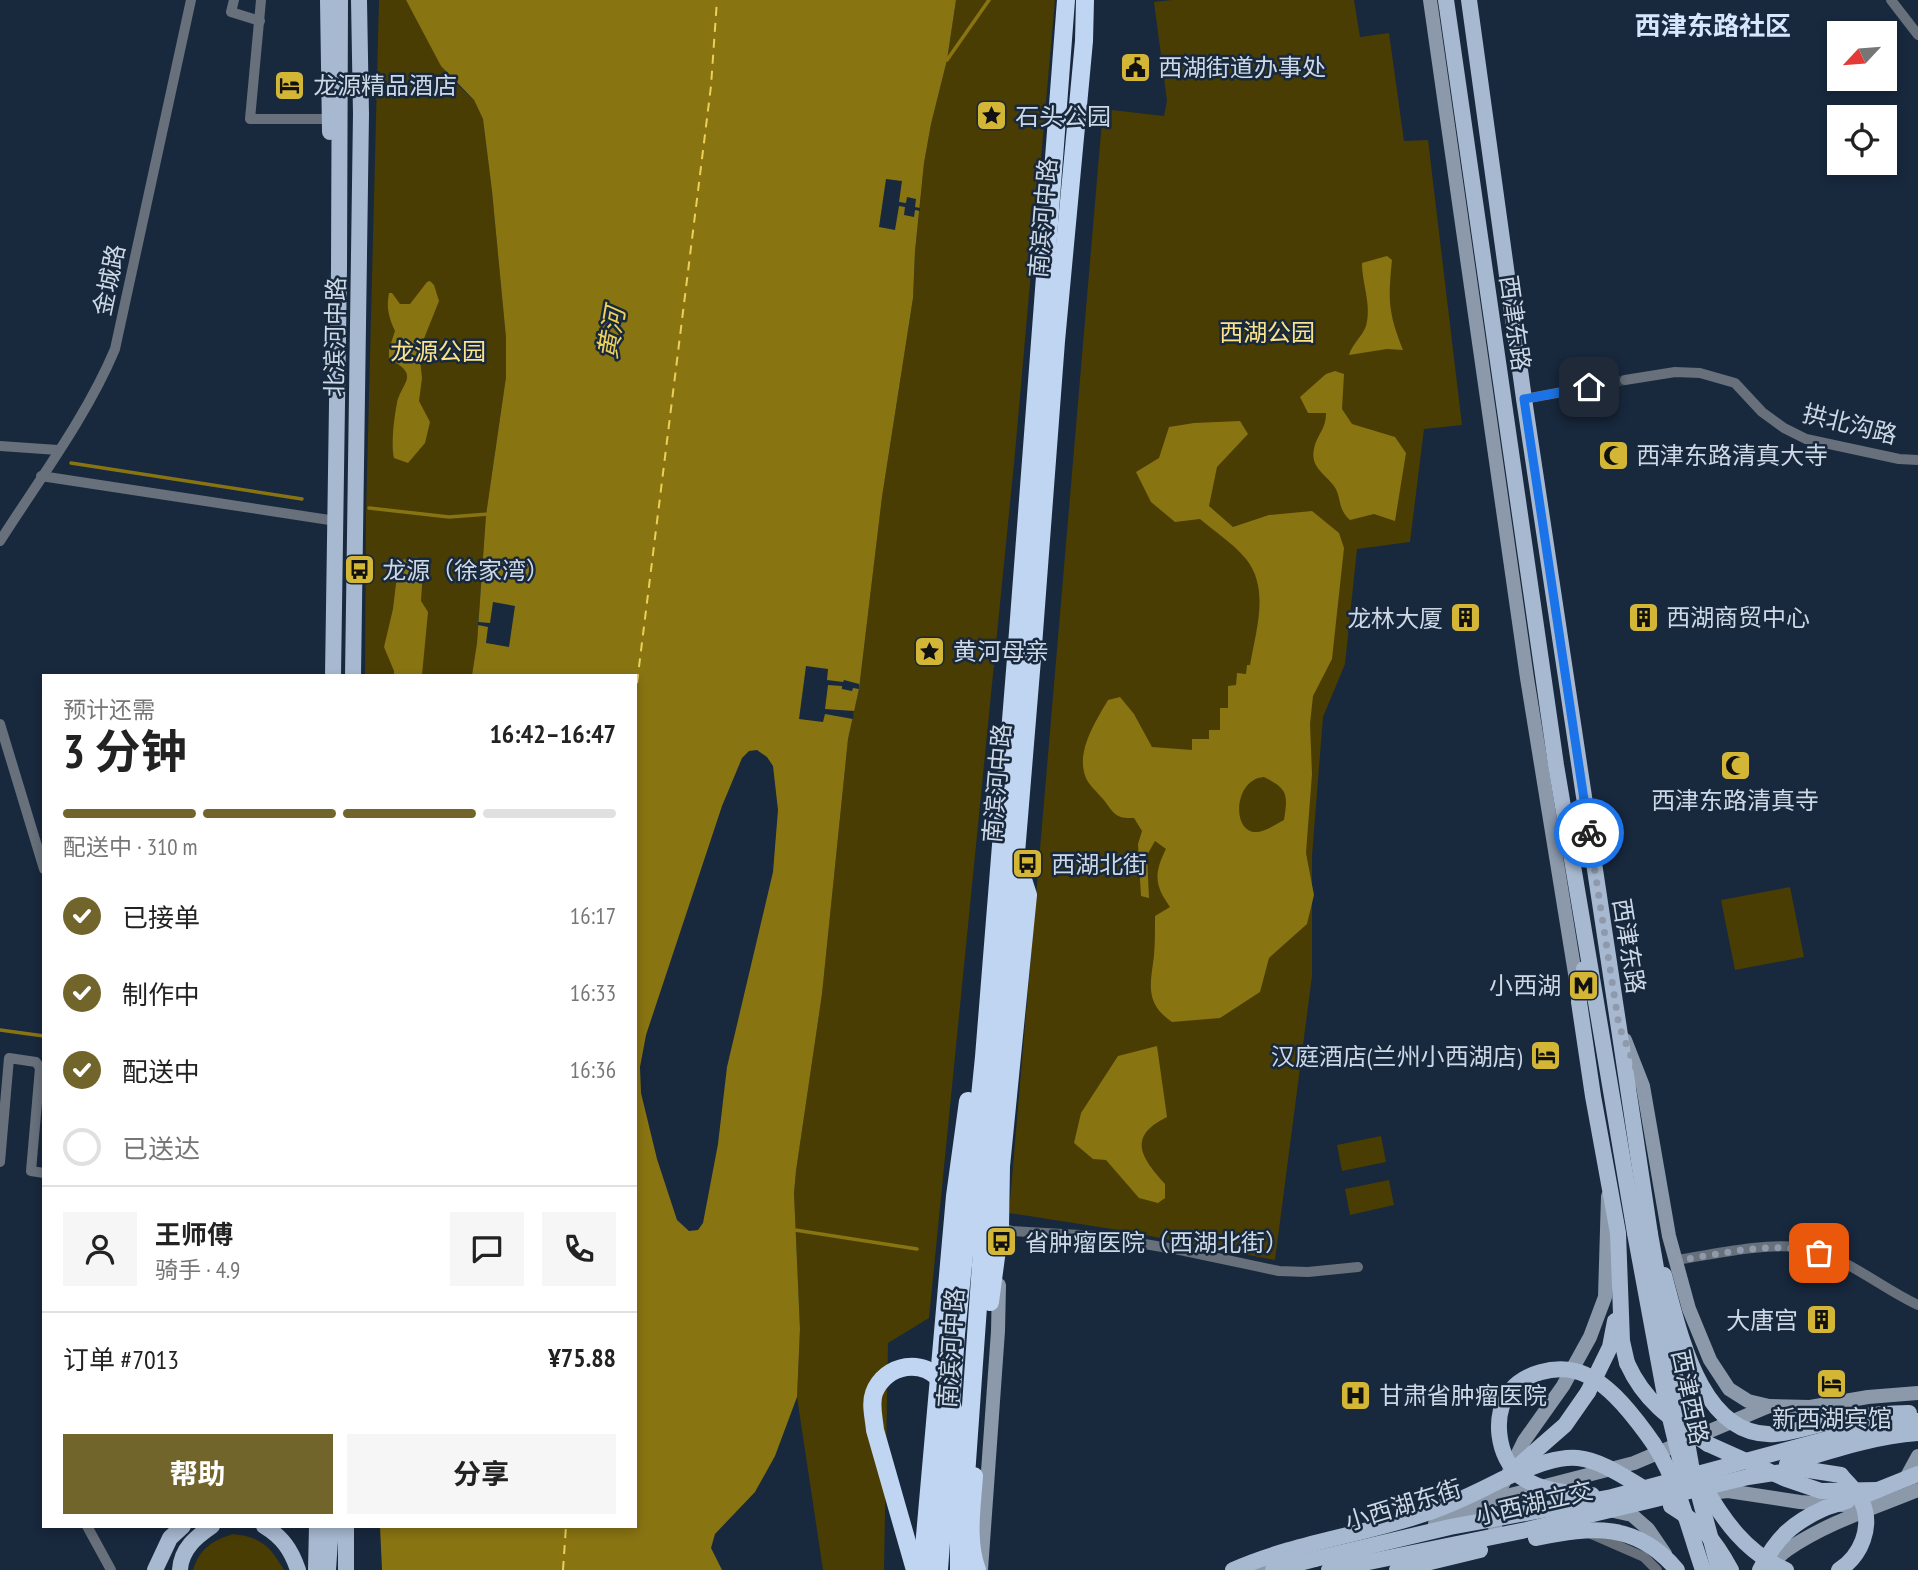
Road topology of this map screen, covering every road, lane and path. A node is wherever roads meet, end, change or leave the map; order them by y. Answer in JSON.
{"nodes":[{"id":1,"x":191,"y":0,"type":"edge"},
{"id":2,"x":234,"y":0,"type":"edge"},
{"id":3,"x":261,"y":0,"type":"edge"},
{"id":4,"x":328,"y":0,"type":"edge"},
{"id":5,"x":340,"y":0,"type":"edge"},
{"id":6,"x":359,"y":0,"type":"edge"},
{"id":7,"x":1066,"y":0,"type":"edge"},
{"id":8,"x":1085,"y":0,"type":"edge"},
{"id":9,"x":1430,"y":0,"type":"edge"},
{"id":10,"x":1446,"y":0,"type":"edge"},
{"id":11,"x":1469,"y":0,"type":"edge"},
{"id":12,"x":1891,"y":0,"type":"edge"},
{"id":13,"x":260,"y":21,"type":"junction"},
{"id":14,"x":1918,"y":35,"type":"edge"},
{"id":15,"x":328,"y":119,"type":"junction"},
{"id":16,"x":339,"y":268,"type":"junction"},
{"id":17,"x":1625,"y":380,"type":"tunnel mouth"},
{"id":18,"x":1589,"y":387,"type":"tunnel mouth"},
{"id":19,"x":1524,"y":399,"type":"junction"},
{"id":20,"x":0,"y":446,"type":"edge"},
{"id":21,"x":58,"y":450,"type":"junction"},
{"id":22,"x":1918,"y":460,"type":"edge"},
{"id":23,"x":41,"y":476,"type":"junction"},
{"id":24,"x":336,"y":521,"type":"junction"},
{"id":25,"x":0,"y":541,"type":"edge"},
{"id":26,"x":333,"y":674,"type":"edge"},
{"id":27,"x":353,"y":674,"type":"edge"},
{"id":28,"x":0,"y":724,"type":"edge"},
{"id":29,"x":1015,"y":854,"type":"junction"},
{"id":30,"x":42,"y":862,"type":"edge"},
{"id":31,"x":1586,"y":952,"type":"junction"},
{"id":32,"x":1579,"y":1002,"type":"junction"},
{"id":33,"x":1619,"y":1026,"type":"junction"},
{"id":34,"x":984,"y":1056,"type":"junction"},
{"id":35,"x":1635,"y":1135,"type":"junction"},
{"id":36,"x":0,"y":1162,"type":"edge"},
{"id":37,"x":42,"y":1173,"type":"edge"},
{"id":38,"x":1609,"y":1191,"type":"junction"},
{"id":39,"x":1000,"y":1227,"type":"junction"},
{"id":40,"x":1642,"y":1234,"type":"junction"},
{"id":41,"x":1675,"y":1261,"type":"junction"},
{"id":42,"x":1358,"y":1267,"type":"dead end"},
{"id":43,"x":1620,"y":1292,"type":"junction"},
{"id":44,"x":1918,"y":1305,"type":"edge"},
{"id":45,"x":1918,"y":1393,"type":"edge"},
{"id":46,"x":1901,"y":1394,"type":"junction"},
{"id":47,"x":1769,"y":1406,"type":"junction"},
{"id":48,"x":1918,"y":1406,"type":"edge"},
{"id":49,"x":1918,"y":1413,"type":"edge"},
{"id":50,"x":1918,"y":1421,"type":"edge"},
{"id":51,"x":1918,"y":1433,"type":"edge"},
{"id":52,"x":1517,"y":1456,"type":"junction"},
{"id":53,"x":1918,"y":1456,"type":"edge"},
{"id":54,"x":1691,"y":1465,"type":"junction"},
{"id":55,"x":1912,"y":1476,"type":"edge"},
{"id":56,"x":1748,"y":1477,"type":"junction"},
{"id":57,"x":1503,"y":1479,"type":"junction"},
{"id":58,"x":1878,"y":1490,"type":"junction"},
{"id":59,"x":1918,"y":1490,"type":"edge"},
{"id":60,"x":1521,"y":1491,"type":"junction"},
{"id":61,"x":1612,"y":1497,"type":"junction"},
{"id":62,"x":1487,"y":1501,"type":"junction"},
{"id":63,"x":1597,"y":1507,"type":"junction"},
{"id":64,"x":1871,"y":1507,"type":"junction"},
{"id":65,"x":1549,"y":1518,"type":"junction"},
{"id":66,"x":88,"y":1528,"type":"edge"},
{"id":67,"x":181,"y":1528,"type":"edge"},
{"id":68,"x":209,"y":1528,"type":"edge"},
{"id":69,"x":267,"y":1528,"type":"edge"},
{"id":70,"x":317,"y":1528,"type":"edge"},
{"id":71,"x":331,"y":1528,"type":"edge"},
{"id":72,"x":346,"y":1528,"type":"edge"},
{"id":73,"x":1496,"y":1531,"type":"junction"},
{"id":74,"x":111,"y":1570,"type":"edge"},
{"id":75,"x":155,"y":1570,"type":"edge"},
{"id":76,"x":180,"y":1570,"type":"edge"},
{"id":77,"x":298,"y":1570,"type":"edge"},
{"id":78,"x":316,"y":1570,"type":"edge"},
{"id":79,"x":328,"y":1570,"type":"edge"},
{"id":80,"x":346,"y":1570,"type":"edge"},
{"id":81,"x":915,"y":1570,"type":"edge"},
{"id":82,"x":922,"y":1570,"type":"edge"},
{"id":83,"x":939,"y":1570,"type":"edge"},
{"id":84,"x":959,"y":1570,"type":"edge"},
{"id":85,"x":979,"y":1570,"type":"edge"},
{"id":86,"x":1233,"y":1570,"type":"edge"},
{"id":87,"x":1260,"y":1570,"type":"edge"},
{"id":88,"x":1273,"y":1570,"type":"edge"},
{"id":89,"x":1329,"y":1570,"type":"edge"},
{"id":90,"x":1345,"y":1570,"type":"edge"},
{"id":91,"x":1397,"y":1570,"type":"edge"},
{"id":92,"x":1657,"y":1570,"type":"edge"},
{"id":93,"x":1675,"y":1570,"type":"edge"},
{"id":94,"x":1704,"y":1570,"type":"edge"},
{"id":95,"x":1719,"y":1570,"type":"edge"},
{"id":96,"x":1731,"y":1570,"type":"edge"},
{"id":97,"x":1760,"y":1570,"type":"edge"},
{"id":98,"x":1768,"y":1570,"type":"edge"},
{"id":99,"x":1786,"y":1570,"type":"edge"},
{"id":100,"x":1839,"y":1570,"type":"edge"}],
"edges":[{"from":1,"to":21,"type":"street","name":"金城路"},
{"from":2,"to":13,"type":"street"},
{"from":3,"to":13,"type":"street"},
{"from":4,"to":15,"type":"main road"},
{"from":5,"to":16,"type":"main road","name":"北滨河中路"},
{"from":6,"to":27,"type":"main road","name":"北滨河中路"},
{"from":7,"to":34,"type":"highway","name":"南滨河中路"},
{"from":8,"to":29,"type":"highway","name":"南滨河中路"},
{"from":9,"to":32,"type":"street","name":"西津东路"},
{"from":10,"to":31,"type":"main road","name":"西津东路"},
{"from":11,"to":19,"type":"main road","name":"西津东路"},
{"from":12,"to":14,"type":"street"},
{"from":13,"to":15,"type":"street"},
{"from":15,"to":16,"type":"main road"},
{"from":16,"to":24,"type":"main road","name":"北滨河中路"},
{"from":17,"to":22,"type":"street","name":"拱北沟路"},
{"from":18,"to":19,"type":"street"},
{"from":19,"to":33,"type":"main road","name":"西津东路"},
{"from":20,"to":21,"type":"street"},
{"from":21,"to":23,"type":"street","name":"金城路"},
{"from":23,"to":24,"type":"street"},
{"from":23,"to":25,"type":"street","name":"金城路"},
{"from":24,"to":26,"type":"main road","name":"北滨河中路"},
{"from":28,"to":30,"type":"street"},
{"from":29,"to":39,"type":"highway"},
{"from":29,"to":84,"type":"highway","name":"南滨河中路","bridge":true},
{"from":31,"to":32,"type":"main road"},
{"from":31,"to":40,"type":"main road","name":"西津东路"},
{"from":32,"to":38,"type":"main road"},
{"from":33,"to":35,"type":"main road","name":"西津东路"},
{"from":33,"to":41,"type":"street","name":"西津东路"},
{"from":34,"to":82,"type":"highway"},
{"from":34,"to":83,"type":"highway","name":"南滨河中路"},
{"from":35,"to":40,"type":"main road","name":"西津东路"},
{"from":35,"to":49,"type":"main road","bridge":true},
{"from":36,"to":37,"type":"street"},
{"from":38,"to":43,"type":"main road"},
{"from":38,"to":52,"type":"street","name":"小西湖东街"},
{"from":39,"to":42,"type":"street"},
{"from":39,"to":85,"type":"street"},
{"from":39,"to":85,"type":"highway"},
{"from":40,"to":54,"type":"main road","bridge":true},
{"from":40,"to":94,"type":"main road","name":"西津西路","bridge":true},
{"from":41,"to":44,"type":"street"},
{"from":41,"to":47,"type":"street","name":"西津东路"},
{"from":43,"to":57,"type":"main road","bridge":true},
{"from":43,"to":58,"type":"main road","bridge":true},
{"from":45,"to":46,"type":"street"},
{"from":46,"to":47,"type":"street"},
{"from":46,"to":48,"type":"street"},
{"from":47,"to":60,"type":"street"},
{"from":50,"to":61,"type":"main road","name":"小西湖立交","bridge":true},
{"from":51,"to":56,"type":"main road","bridge":true},
{"from":52,"to":60,"type":"street"},
{"from":52,"to":62,"type":"street","name":"小西湖东街"},
{"from":53,"to":55,"type":"street"},
{"from":54,"to":95,"type":"main road","bridge":true},
{"from":54,"to":99,"type":"main road","bridge":true},
{"from":55,"to":58,"type":"main road"},
{"from":56,"to":89,"type":"main road","name":"小西湖立交","bridge":true},
{"from":56,"to":100,"type":"main road","bridge":true},
{"from":57,"to":86,"type":"main road"},
{"from":57,"to":96,"type":"main road","bridge":true},
{"from":58,"to":97,"type":"main road","bridge":true},
{"from":59,"to":64,"type":"street"},
{"from":60,"to":62,"type":"street"},
{"from":60,"to":65,"type":"street"},
{"from":61,"to":88,"type":"main road","name":"小西湖立交","bridge":true},
{"from":61,"to":94,"type":"main road","bridge":true},
{"from":62,"to":73,"type":"street"},
{"from":62,"to":87,"type":"street","name":"小西湖东街"},
{"from":63,"to":64,"type":"street"},
{"from":63,"to":65,"type":"street","name":"小西湖东街"},
{"from":63,"to":93,"type":"street","name":"小西湖东街"},
{"from":64,"to":98,"type":"street"},
{"from":65,"to":73,"type":"street","name":"小西湖东街"},
{"from":65,"to":92,"type":"street"},
{"from":66,"to":74,"type":"street"},
{"from":67,"to":75,"type":"main road"},
{"from":68,"to":76,"type":"main road"},
{"from":69,"to":77,"type":"main road"},
{"from":70,"to":78,"type":"main road"},
{"from":71,"to":79,"type":"main road"},
{"from":72,"to":80,"type":"main road"},
{"from":73,"to":90,"type":"street","name":"小西湖东街"},
{"from":81,"to":84,"type":"highway","bridge":true},
{"from":91,"to":93,"type":"main road","bridge":true}]}
